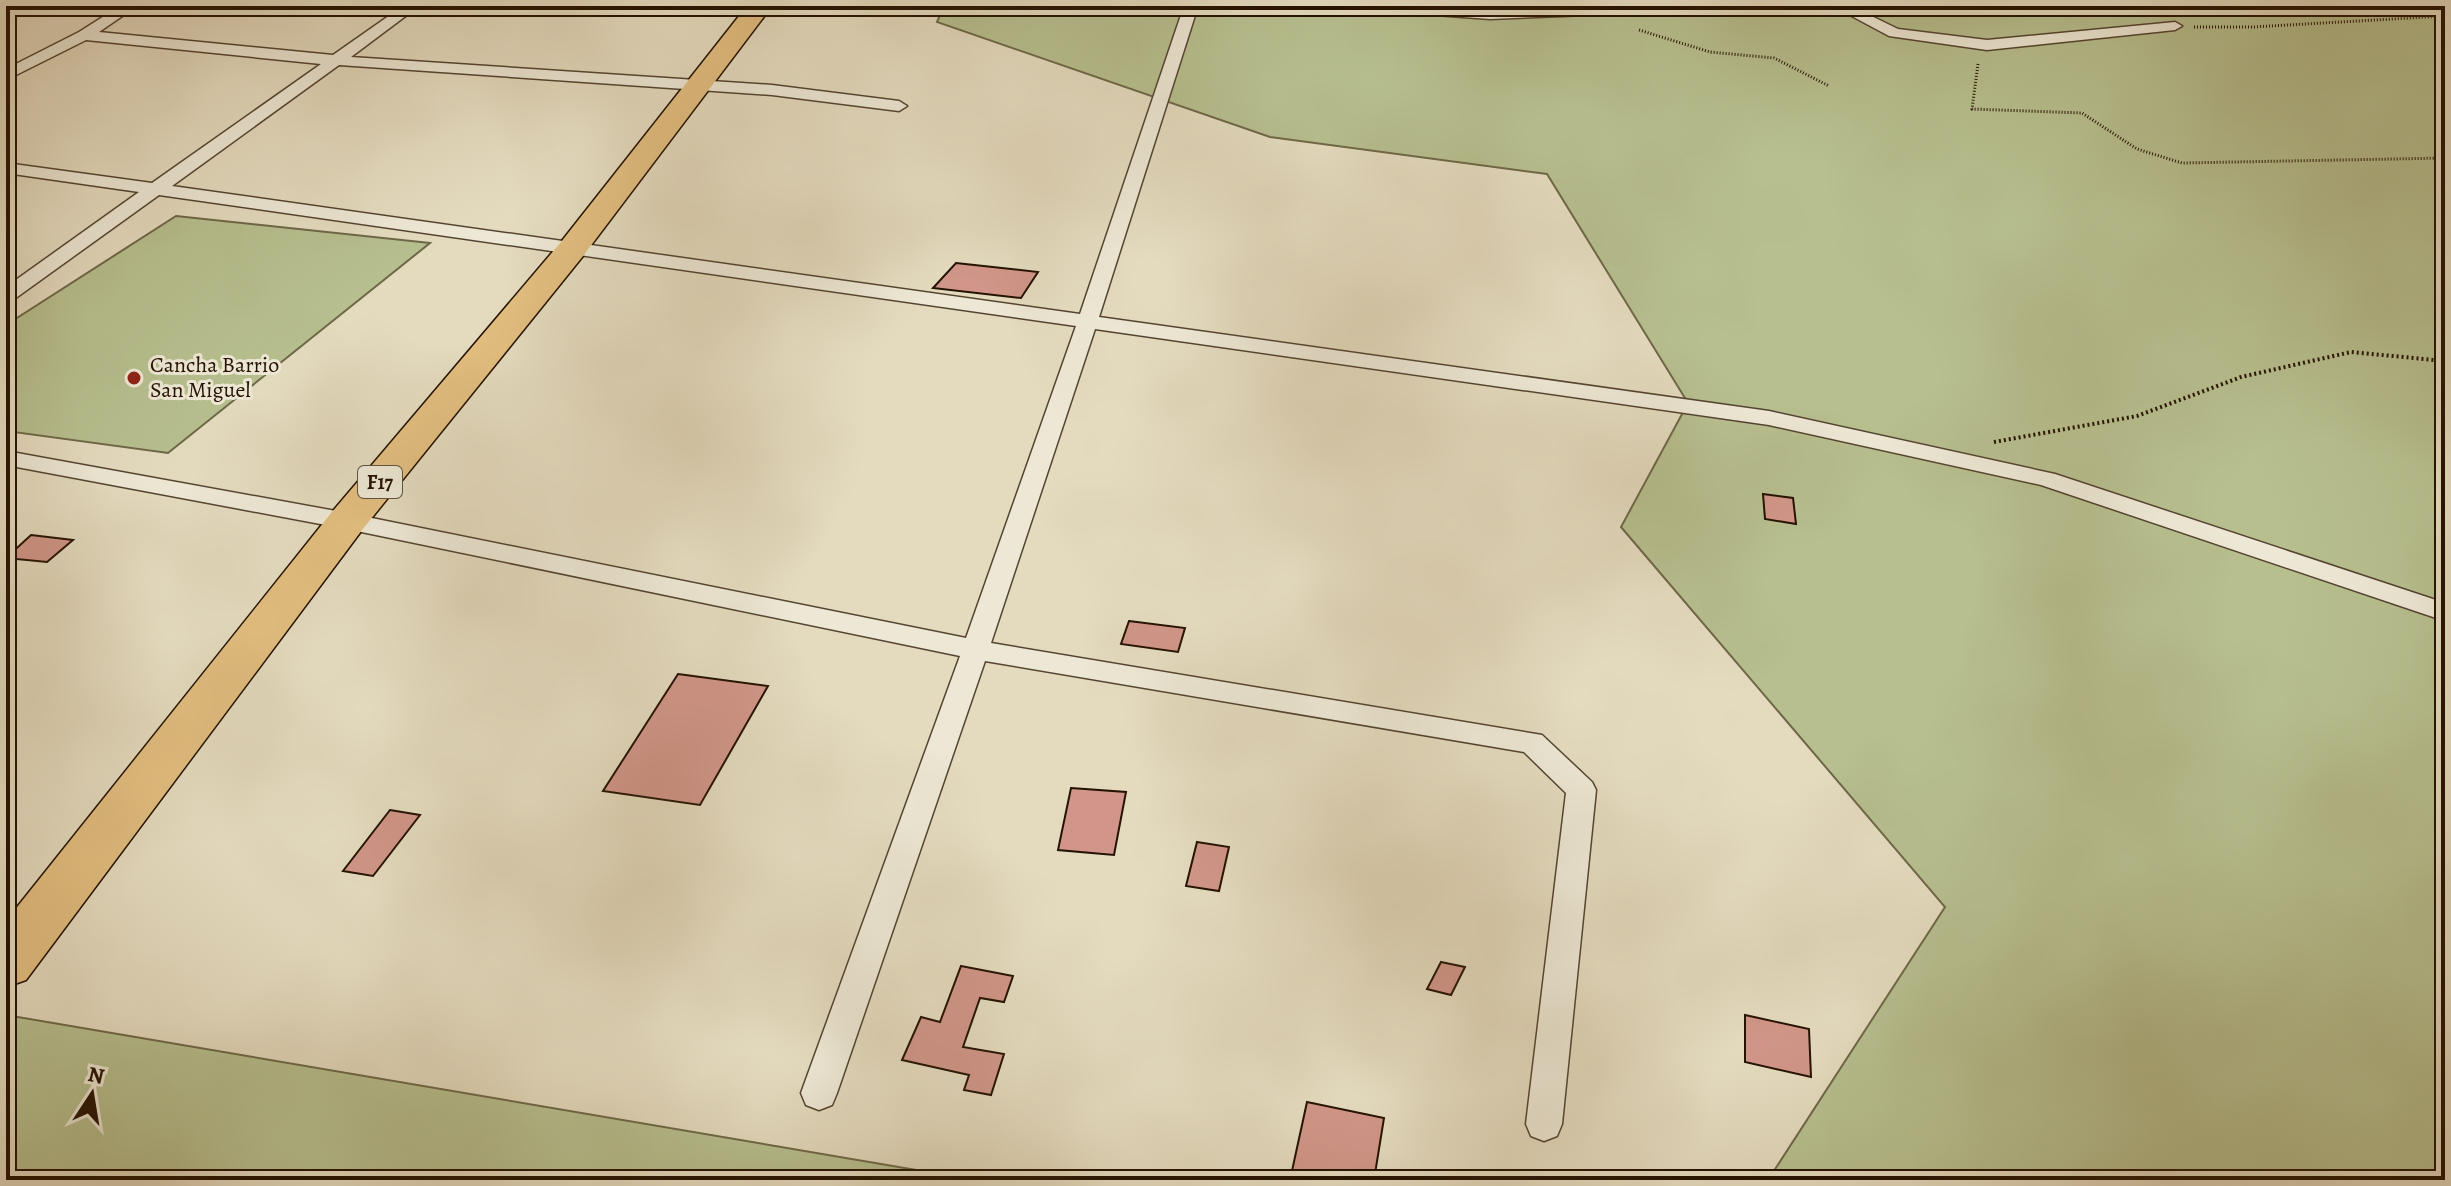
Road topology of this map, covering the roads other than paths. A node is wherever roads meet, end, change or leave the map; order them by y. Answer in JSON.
{"nodes":[{"id":1,"x":130,"y":6,"type":"edge"},
{"id":2,"x":412,"y":6,"type":"edge"},
{"id":3,"x":760,"y":6,"type":"edge"},
{"id":4,"x":1191,"y":6,"type":"edge"},
{"id":5,"x":1368,"y":6,"type":"edge"},
{"id":6,"x":1712,"y":6,"type":"edge"},
{"id":7,"x":1840,"y":6,"type":"edge"},
{"id":8,"x":2175,"y":26,"type":"road end"},
{"id":9,"x":84,"y":35,"type":"junction"},
{"id":10,"x":332,"y":60,"type":"junction"},
{"id":11,"x":6,"y":75,"type":"edge"},
{"id":12,"x":700,"y":85,"type":"junction"},
{"id":13,"x":899,"y":106,"type":"dead end"},
{"id":14,"x":6,"y":168,"type":"edge"},
{"id":15,"x":156,"y":188,"type":"junction"},
{"id":16,"x":572,"y":249,"type":"junction"},
{"id":17,"x":6,"y":296,"type":"edge"},
{"id":18,"x":1090,"y":321,"type":"junction"},
{"id":19,"x":6,"y":458,"type":"edge"},
{"id":20,"x":347,"y":521,"type":"junction"},
{"id":21,"x":2445,"y":612,"type":"edge"},
{"id":22,"x":977,"y":650,"type":"junction"},
{"id":23,"x":10,"y":951,"type":"edge"},
{"id":24,"x":819,"y":1093,"type":"dead end"},
{"id":25,"x":1544,"y":1124,"type":"dead end"}],
"edges":[{"from":1,"to":9,"type":"street"},
{"from":2,"to":10,"type":"street"},
{"from":3,"to":12,"type":"highway","number":"F17"},
{"from":4,"to":18,"type":"street"},
{"from":5,"to":6,"type":"street"},
{"from":7,"to":8,"type":"street"},
{"from":9,"to":10,"type":"street"},
{"from":9,"to":11,"type":"street"},
{"from":10,"to":12,"type":"street"},
{"from":10,"to":15,"type":"street"},
{"from":12,"to":13,"type":"street"},
{"from":12,"to":16,"type":"highway","number":"F17"},
{"from":14,"to":15,"type":"street"},
{"from":15,"to":16,"type":"street"},
{"from":15,"to":17,"type":"street"},
{"from":16,"to":18,"type":"street"},
{"from":16,"to":20,"type":"highway","number":"F17"},
{"from":18,"to":21,"type":"street"},
{"from":18,"to":22,"type":"street"},
{"from":19,"to":20,"type":"street"},
{"from":20,"to":22,"type":"street"},
{"from":20,"to":23,"type":"highway","number":"F17"},
{"from":22,"to":24,"type":"street"},
{"from":22,"to":25,"type":"street"}]}
